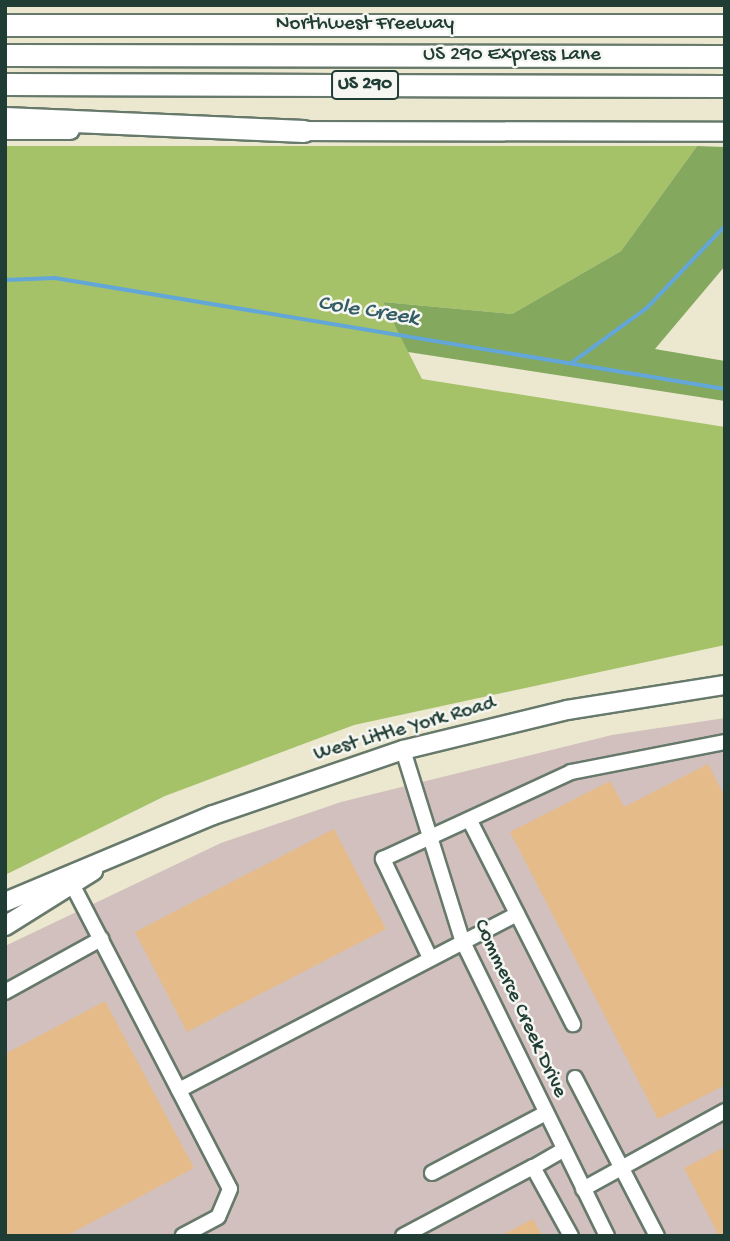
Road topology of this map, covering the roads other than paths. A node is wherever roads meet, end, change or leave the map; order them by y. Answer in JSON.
{"nodes":[{"id":1,"x":725,"y":24,"type":"edge"},
{"id":2,"x":5,"y":25,"type":"edge"},
{"id":3,"x":5,"y":55,"type":"edge"},
{"id":4,"x":725,"y":56,"type":"edge"},
{"id":5,"x":5,"y":84,"type":"edge"},
{"id":6,"x":725,"y":86,"type":"edge"},
{"id":7,"x":5,"y":118,"type":"edge"},
{"id":8,"x":5,"y":130,"type":"edge"},
{"id":9,"x":304,"y":131,"type":"junction"},
{"id":10,"x":725,"y":132,"type":"edge"},
{"id":11,"x":725,"y":685,"type":"edge"},
{"id":12,"x":725,"y":742,"type":"edge"},
{"id":13,"x":403,"y":750,"type":"junction"},
{"id":14,"x":470,"y":821,"type":"junction"},
{"id":15,"x":431,"y":840,"type":"junction"},
{"id":16,"x":110,"y":859,"type":"junction"},
{"id":17,"x":74,"y":886,"type":"junction"},
{"id":18,"x":5,"y":902,"type":"edge"},
{"id":19,"x":516,"y":914,"type":"junction"},
{"id":20,"x":5,"y":926,"type":"edge"},
{"id":21,"x":101,"y":939,"type":"junction"},
{"id":22,"x":462,"y":940,"type":"junction"},
{"id":23,"x":430,"y":958,"type":"junction"},
{"id":24,"x":5,"y":992,"type":"edge"},
{"id":25,"x":573,"y":1024,"type":"dead end"},
{"id":26,"x":575,"y":1078,"type":"dead end"},
{"id":27,"x":179,"y":1090,"type":"junction"},
{"id":28,"x":725,"y":1111,"type":"edge"},
{"id":29,"x":544,"y":1114,"type":"junction"},
{"id":30,"x":563,"y":1150,"type":"junction"},
{"id":31,"x":533,"y":1167,"type":"junction"},
{"id":32,"x":621,"y":1167,"type":"junction"},
{"id":33,"x":432,"y":1173,"type":"dead end"},
{"id":34,"x":583,"y":1189,"type":"junction"},
{"id":35,"x":183,"y":1236,"type":"edge"},
{"id":36,"x":403,"y":1236,"type":"edge"},
{"id":37,"x":571,"y":1236,"type":"edge"},
{"id":38,"x":607,"y":1236,"type":"edge"},
{"id":39,"x":657,"y":1236,"type":"edge"}],
"edges":[{"from":1,"to":2,"type":"highway","name":"Northwest Freeway"},
{"from":3,"to":4,"type":"highway","name":"US 290 Express Lane"},
{"from":5,"to":6,"type":"highway","number":"US 290"},
{"from":7,"to":9,"type":"highway"},
{"from":8,"to":9,"type":"main road"},
{"from":9,"to":10,"type":"main road"},
{"from":11,"to":13,"type":"main road","name":"West Little York Road"},
{"from":12,"to":14,"type":"street"},
{"from":13,"to":15,"type":"street","name":"Commerce Creek Drive"},
{"from":13,"to":16,"type":"main road","name":"West Little York Road"},
{"from":14,"to":15,"type":"street"},
{"from":14,"to":19,"type":"street"},
{"from":15,"to":22,"type":"street","name":"Commerce Creek Drive"},
{"from":15,"to":23,"type":"street"},
{"from":16,"to":17,"type":"main road","name":"West Little York Road"},
{"from":16,"to":18,"type":"main road","name":"West Little York Road"},
{"from":17,"to":20,"type":"main road","name":"West Little York Road"},
{"from":17,"to":21,"type":"street"},
{"from":19,"to":22,"type":"street"},
{"from":19,"to":25,"type":"street"},
{"from":21,"to":24,"type":"street"},
{"from":21,"to":27,"type":"street"},
{"from":22,"to":23,"type":"street"},
{"from":22,"to":29,"type":"street","name":"Commerce Creek Drive"},
{"from":23,"to":27,"type":"street"},
{"from":26,"to":32,"type":"street"},
{"from":27,"to":35,"type":"street"},
{"from":28,"to":32,"type":"street"},
{"from":29,"to":30,"type":"street","name":"Commerce Creek Drive"},
{"from":29,"to":33,"type":"street"},
{"from":30,"to":31,"type":"street"},
{"from":30,"to":34,"type":"street","name":"Commerce Creek Drive"},
{"from":31,"to":36,"type":"street"},
{"from":31,"to":37,"type":"street"},
{"from":32,"to":34,"type":"street"},
{"from":32,"to":39,"type":"street"},
{"from":34,"to":38,"type":"street","name":"Commerce Creek Drive"}]}
